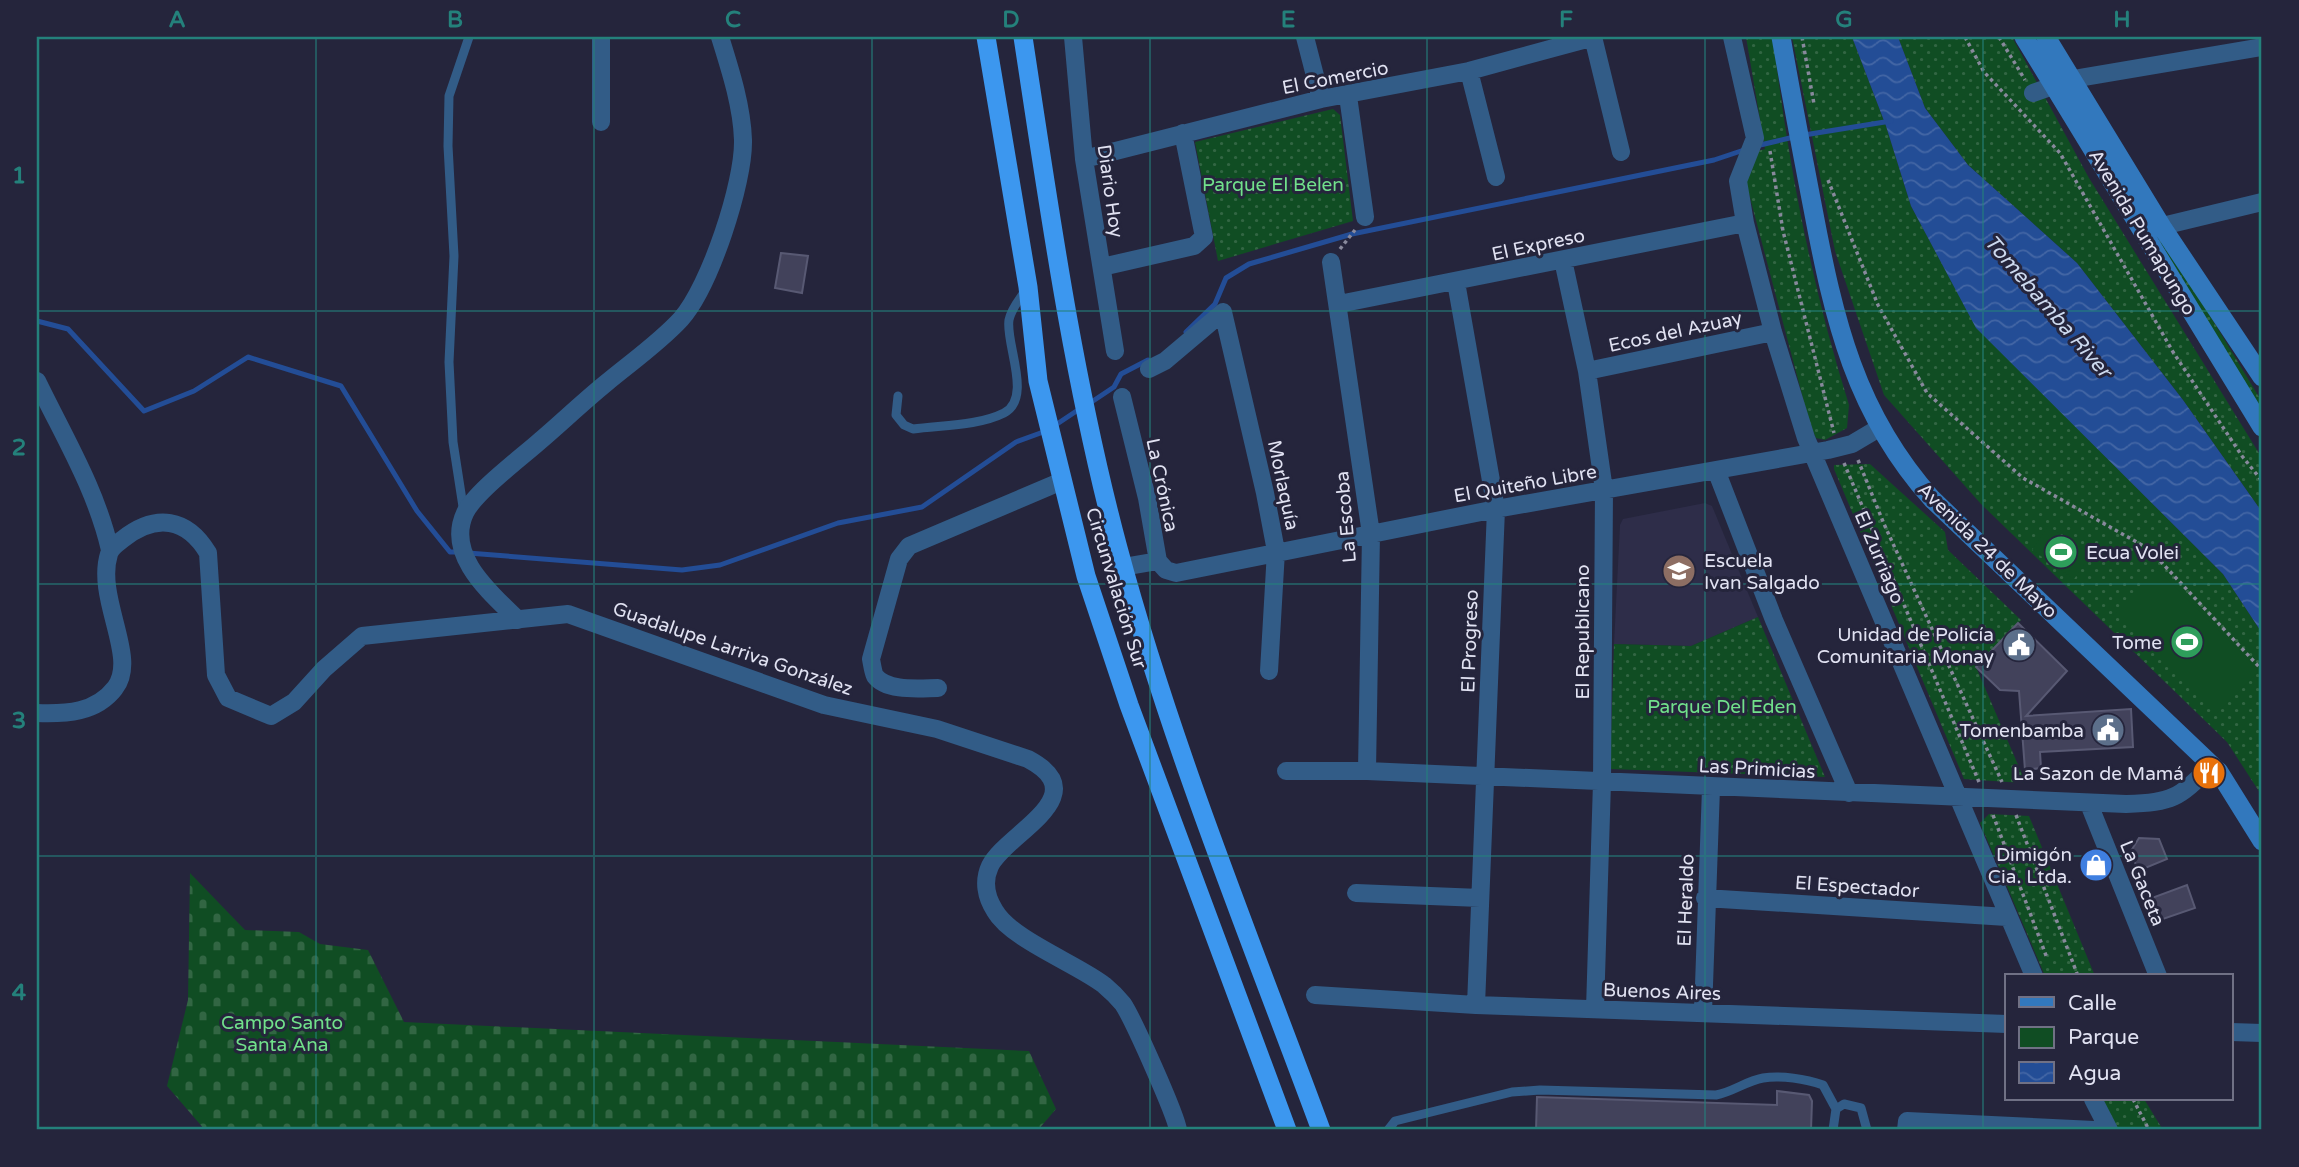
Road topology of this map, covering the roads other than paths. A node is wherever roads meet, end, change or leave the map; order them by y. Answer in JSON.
{"nodes":[{"id":1,"x":470,"y":37,"type":"edge"},
{"id":2,"x":601,"y":37,"type":"edge"},
{"id":3,"x":720,"y":37,"type":"edge"},
{"id":4,"x":986,"y":37,"type":"edge"},
{"id":5,"x":1023,"y":37,"type":"edge"},
{"id":6,"x":1073,"y":37,"type":"edge"},
{"id":7,"x":1305,"y":37,"type":"edge"},
{"id":8,"x":1594,"y":37,"type":"edge"},
{"id":9,"x":1732,"y":37,"type":"edge"},
{"id":10,"x":1781,"y":37,"type":"edge"},
{"id":11,"x":2024,"y":37,"type":"edge"},
{"id":12,"x":2046,"y":37,"type":"edge"},
{"id":13,"x":2262,"y":47,"type":"edge"},
{"id":14,"x":1469,"y":71,"type":"junction"},
{"id":15,"x":2064,"y":83,"type":"junction"},
{"id":16,"x":2033,"y":93,"type":"dead end"},
{"id":17,"x":1348,"y":96,"type":"junction"},
{"id":18,"x":1321,"y":99,"type":"junction"},
{"id":19,"x":601,"y":122,"type":"dead end"},
{"id":20,"x":1182,"y":134,"type":"junction"},
{"id":21,"x":1621,"y":152,"type":"dead end"},
{"id":22,"x":1084,"y":159,"type":"junction"},
{"id":23,"x":1496,"y":177,"type":"dead end"},
{"id":24,"x":2262,"y":202,"type":"edge"},
{"id":25,"x":1365,"y":217,"type":"road end"},
{"id":26,"x":1745,"y":223,"type":"junction"},
{"id":27,"x":2162,"y":227,"type":"junction"},
{"id":28,"x":2141,"y":231,"type":"junction"},
{"id":29,"x":1563,"y":260,"type":"junction"},
{"id":30,"x":1331,"y":262,"type":"road end"},
{"id":31,"x":1102,"y":267,"type":"junction"},
{"id":32,"x":1456,"y":282,"type":"junction"},
{"id":33,"x":1028,"y":287,"type":"junction"},
{"id":34,"x":1339,"y":304,"type":"junction"},
{"id":35,"x":1773,"y":332,"type":"junction"},
{"id":36,"x":1115,"y":351,"type":"dead end"},
{"id":37,"x":2260,"y":368,"type":"edge"},
{"id":38,"x":1149,"y":369,"type":"dead end"},
{"id":39,"x":1587,"y":371,"type":"junction"},
{"id":40,"x":37,"y":381,"type":"edge"},
{"id":41,"x":898,"y":396,"type":"dead end"},
{"id":42,"x":1122,"y":397,"type":"dead end"},
{"id":43,"x":2262,"y":427,"type":"edge"},
{"id":44,"x":1879,"y":428,"type":"junction"},
{"id":45,"x":1813,"y":453,"type":"junction"},
{"id":46,"x":1716,"y":470,"type":"junction"},
{"id":47,"x":1062,"y":481,"type":"junction"},
{"id":48,"x":1604,"y":490,"type":"junction"},
{"id":49,"x":1496,"y":509,"type":"junction"},
{"id":50,"x":464,"y":515,"type":"junction"},
{"id":51,"x":1371,"y":534,"type":"junction"},
{"id":52,"x":110,"y":550,"type":"junction"},
{"id":53,"x":1276,"y":551,"type":"junction"},
{"id":54,"x":1158,"y":561,"type":"junction"},
{"id":55,"x":1123,"y":567,"type":"junction"},
{"id":56,"x":1176,"y":573,"type":"joint"},
{"id":57,"x":518,"y":620,"type":"junction"},
{"id":58,"x":1269,"y":671,"type":"dead end"},
{"id":59,"x":938,"y":688,"type":"dead end"},
{"id":60,"x":37,"y":713,"type":"edge"},
{"id":61,"x":2212,"y":765,"type":"junction"},
{"id":62,"x":1286,"y":771,"type":"dead end"},
{"id":63,"x":1367,"y":771,"type":"junction"},
{"id":64,"x":1485,"y":777,"type":"junction"},
{"id":65,"x":1602,"y":782,"type":"junction"},
{"id":66,"x":1711,"y":788,"type":"junction"},
{"id":67,"x":1849,"y":793,"type":"junction"},
{"id":68,"x":1958,"y":798,"type":"junction"},
{"id":69,"x":2089,"y":804,"type":"junction"},
{"id":70,"x":2262,"y":841,"type":"edge"},
{"id":71,"x":1356,"y":893,"type":"dead end"},
{"id":72,"x":1480,"y":898,"type":"junction"},
{"id":73,"x":1705,"y":898,"type":"junction"},
{"id":74,"x":2007,"y":917,"type":"junction"},
{"id":75,"x":2033,"y":974,"type":"edge"},
{"id":76,"x":2157,"y":974,"type":"edge"},
{"id":77,"x":1315,"y":995,"type":"dead end"},
{"id":78,"x":1476,"y":1005,"type":"junction"},
{"id":79,"x":1595,"y":1009,"type":"junction"},
{"id":80,"x":1703,"y":1013,"type":"junction"},
{"id":81,"x":2005,"y":1024,"type":"edge"},
{"id":82,"x":2232,"y":1032,"type":"edge"},
{"id":83,"x":2262,"y":1034,"type":"edge"},
{"id":84,"x":2094,"y":1100,"type":"edge"},
{"id":85,"x":1836,"y":1109,"type":"junction"},
{"id":86,"x":1907,"y":1126,"type":"edge"},
{"id":87,"x":2000,"y":1128,"type":"edge"},
{"id":88,"x":1178,"y":1130,"type":"edge"},
{"id":89,"x":1287,"y":1130,"type":"edge"},
{"id":90,"x":1321,"y":1130,"type":"edge"},
{"id":91,"x":1388,"y":1130,"type":"edge"},
{"id":92,"x":1833,"y":1130,"type":"edge"},
{"id":93,"x":1867,"y":1130,"type":"edge"},
{"id":94,"x":2094,"y":1130,"type":"edge"},
{"id":95,"x":2109,"y":1130,"type":"edge"}],
"edges":[{"from":1,"to":50,"type":"lane"},
{"from":2,"to":19,"type":"street"},
{"from":3,"to":50,"type":"street"},
{"from":4,"to":33,"type":"highway","name":"Circunvalación Sur"},
{"from":5,"to":55,"type":"highway","name":"Circunvalación Sur"},
{"from":6,"to":22,"type":"street","name":"Diario Hoy"},
{"from":7,"to":18,"type":"street"},
{"from":8,"to":14,"type":"street","name":"El Comercio"},
{"from":8,"to":21,"type":"street"},
{"from":9,"to":26,"type":"street","name":"El Zurriago"},
{"from":10,"to":44,"type":"main road","name":"Avenida 24 de Mayo"},
{"from":11,"to":15,"type":"main road","name":"Avenida Pumapungo"},
{"from":12,"to":15,"type":"main road","name":"Avenida Pumapungo"},
{"from":13,"to":15,"type":"street"},
{"from":14,"to":17,"type":"street","name":"El Comercio"},
{"from":14,"to":23,"type":"street"},
{"from":15,"to":16,"type":"street"},
{"from":15,"to":27,"type":"main road","name":"Avenida Pumapungo"},
{"from":15,"to":28,"type":"main road","name":"Avenida Pumapungo"},
{"from":17,"to":18,"type":"street","name":"El Comercio"},
{"from":17,"to":25,"type":"street"},
{"from":18,"to":20,"type":"street","name":"El Comercio"},
{"from":20,"to":22,"type":"street","name":"El Comercio"},
{"from":20,"to":31,"type":"street"},
{"from":22,"to":31,"type":"street","name":"Diario Hoy"},
{"from":24,"to":27,"type":"street"},
{"from":26,"to":29,"type":"street","name":"El Expreso"},
{"from":26,"to":35,"type":"street","name":"El Zurriago"},
{"from":27,"to":28,"type":"street"},
{"from":27,"to":37,"type":"main road","name":"Avenida Pumapungo"},
{"from":28,"to":43,"type":"main road","name":"Avenida Pumapungo"},
{"from":29,"to":32,"type":"street","name":"El Expreso"},
{"from":29,"to":39,"type":"street","name":"El Republicano"},
{"from":30,"to":34,"type":"street","name":"La Escoba"},
{"from":31,"to":36,"type":"street","name":"Diario Hoy"},
{"from":32,"to":34,"type":"street","name":"El Expreso"},
{"from":32,"to":49,"type":"street","name":"El Progreso"},
{"from":33,"to":41,"type":"lane"},
{"from":33,"to":47,"type":"highway","name":"Circunvalación Sur"},
{"from":34,"to":51,"type":"street","name":"La Escoba"},
{"from":35,"to":39,"type":"street","name":"Ecos del Azuay"},
{"from":35,"to":45,"type":"street","name":"El Zurriago"},
{"from":38,"to":53,"type":"street","name":"Morlaquía"},
{"from":39,"to":48,"type":"street","name":"El Republicano"},
{"from":40,"to":52,"type":"street"},
{"from":42,"to":54,"type":"street","name":"La Crónica"},
{"from":44,"to":45,"type":"street","name":"El Quiteño Libre"},
{"from":44,"to":61,"type":"main road","name":"Avenida 24 de Mayo"},
{"from":45,"to":46,"type":"street","name":"El Quiteño Libre"},
{"from":45,"to":68,"type":"street","name":"El Zurriago"},
{"from":46,"to":48,"type":"street","name":"El Quiteño Libre"},
{"from":46,"to":67,"type":"street"},
{"from":47,"to":59,"type":"street"},
{"from":47,"to":89,"type":"highway","name":"Circunvalación Sur"},
{"from":48,"to":49,"type":"street","name":"El Quiteño Libre"},
{"from":48,"to":65,"type":"street","name":"El Republicano"},
{"from":49,"to":51,"type":"street","name":"El Quiteño Libre"},
{"from":49,"to":64,"type":"street","name":"El Progreso"},
{"from":50,"to":57,"type":"street"},
{"from":51,"to":53,"type":"street","name":"El Quiteño Libre"},
{"from":51,"to":63,"type":"street","name":"La Escoba"},
{"from":52,"to":57,"type":"street"},
{"from":52,"to":60,"type":"street"},
{"from":53,"to":56,"type":"street","name":"El Quiteño Libre"},
{"from":53,"to":58,"type":"street","name":"Morlaquía"},
{"from":54,"to":55,"type":"street"},
{"from":54,"to":56,"type":"street","name":"La Crónica"},
{"from":55,"to":90,"type":"highway","name":"Circunvalación Sur"},
{"from":57,"to":88,"type":"street","name":"Guadalupe Larriva González"},
{"from":61,"to":69,"type":"street","name":"Las Primicias"},
{"from":61,"to":70,"type":"main road","name":"Avenida 24 de Mayo"},
{"from":62,"to":63,"type":"street","name":"Las Primicias"},
{"from":63,"to":64,"type":"street","name":"Las Primicias"},
{"from":64,"to":65,"type":"street","name":"Las Primicias"},
{"from":64,"to":72,"type":"street","name":"El Progreso"},
{"from":65,"to":66,"type":"street","name":"Las Primicias"},
{"from":65,"to":79,"type":"street","name":"El Republicano"},
{"from":66,"to":67,"type":"street","name":"Las Primicias"},
{"from":66,"to":73,"type":"street","name":"El Heraldo"},
{"from":67,"to":68,"type":"street","name":"Las Primicias"},
{"from":68,"to":69,"type":"street","name":"Las Primicias"},
{"from":68,"to":74,"type":"street","name":"El Zurriago"},
{"from":69,"to":76,"type":"street","name":"La Gaceta"},
{"from":71,"to":72,"type":"street"},
{"from":72,"to":78,"type":"street","name":"El Progreso"},
{"from":73,"to":74,"type":"street","name":"El Espectador"},
{"from":73,"to":80,"type":"street","name":"El Heraldo"},
{"from":74,"to":75,"type":"street","name":"El Zurriago"},
{"from":77,"to":78,"type":"street","name":"Buenos Aires"},
{"from":78,"to":79,"type":"street","name":"Buenos Aires"},
{"from":79,"to":80,"type":"street","name":"Buenos Aires"},
{"from":80,"to":81,"type":"street","name":"Buenos Aires"},
{"from":82,"to":83,"type":"street"},
{"from":84,"to":95,"type":"street"},
{"from":85,"to":91,"type":"lane"},
{"from":85,"to":92,"type":"lane"},
{"from":85,"to":93,"type":"lane"},
{"from":86,"to":87,"type":"street"},
{"from":87,"to":94,"type":"street"}]}
